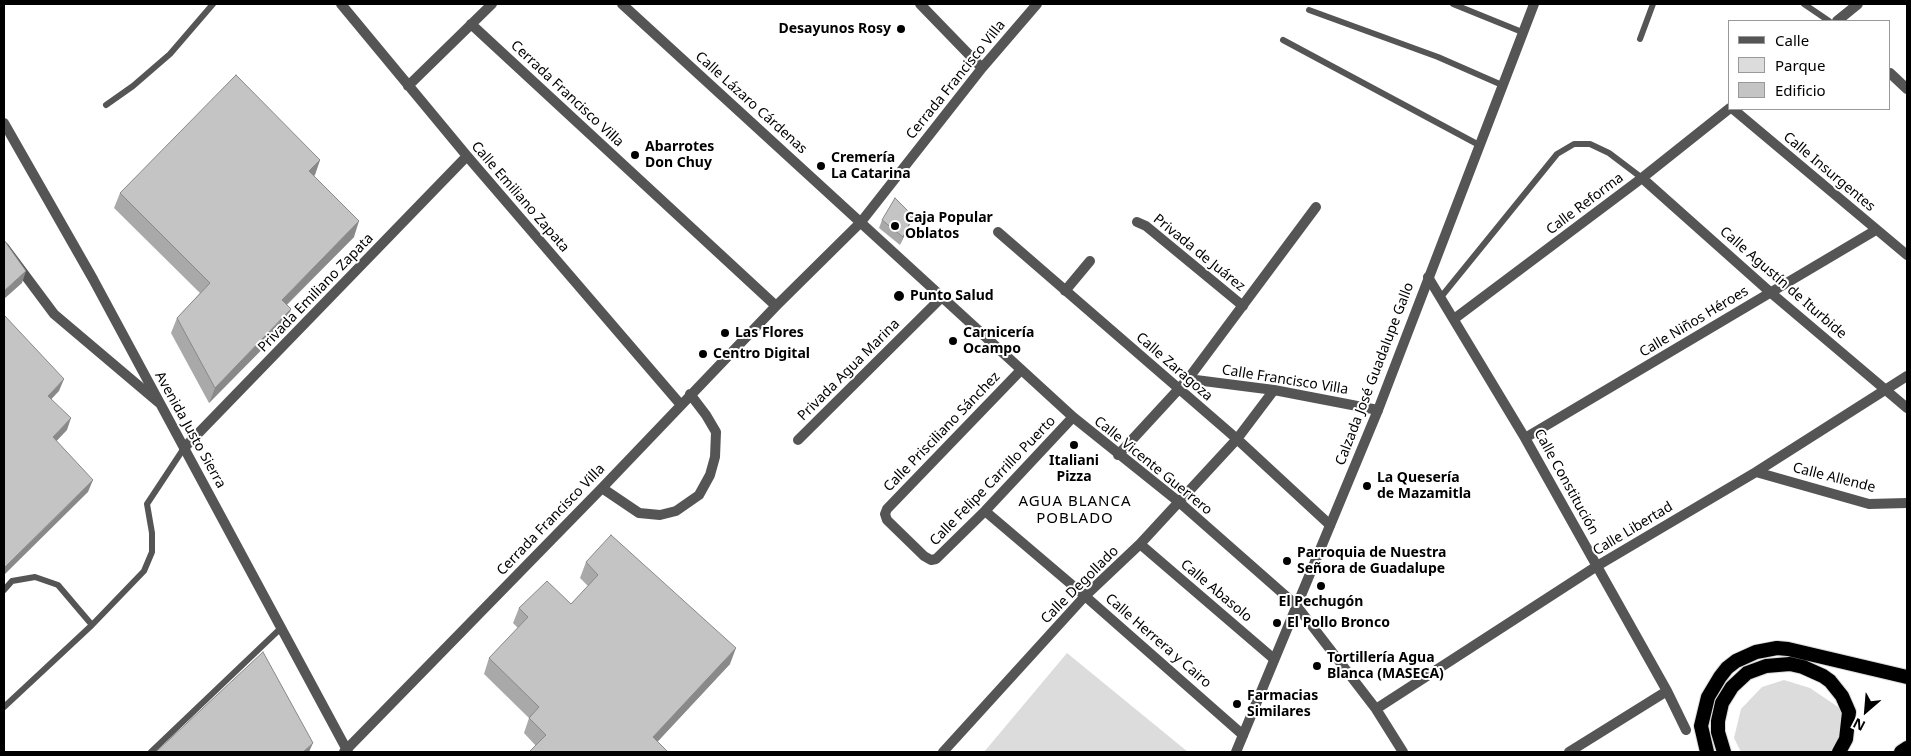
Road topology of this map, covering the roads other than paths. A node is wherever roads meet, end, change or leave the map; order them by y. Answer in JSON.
{"nodes":[{"id":1,"x":213,"y":4,"type":"edge"},
{"id":2,"x":341,"y":4,"type":"edge"},
{"id":3,"x":492,"y":4,"type":"edge"},
{"id":4,"x":622,"y":4,"type":"edge"},
{"id":5,"x":920,"y":4,"type":"edge"},
{"id":6,"x":1037,"y":4,"type":"edge"},
{"id":7,"x":1454,"y":4,"type":"edge"},
{"id":8,"x":1534,"y":4,"type":"edge"},
{"id":9,"x":1654,"y":4,"type":"edge"},
{"id":10,"x":1804,"y":4,"type":"edge"},
{"id":11,"x":1858,"y":4,"type":"edge"},
{"id":12,"x":1309,"y":10,"type":"dead end"},
{"id":13,"x":1828,"y":20,"type":"edge"},
{"id":14,"x":1837,"y":20,"type":"edge"},
{"id":15,"x":471,"y":24,"type":"junction"},
{"id":16,"x":1522,"y":32,"type":"junction"},
{"id":17,"x":1640,"y":39,"type":"dead end"},
{"id":18,"x":1283,"y":40,"type":"dead end"},
{"id":19,"x":982,"y":68,"type":"junction"},
{"id":20,"x":1891,"y":74,"type":"edge"},
{"id":21,"x":1502,"y":85,"type":"junction"},
{"id":22,"x":408,"y":86,"type":"junction"},
{"id":23,"x":1907,"y":89,"type":"edge"},
{"id":24,"x":106,"y":105,"type":"dead end"},
{"id":25,"x":1728,"y":110,"type":"edge"},
{"id":26,"x":1733,"y":110,"type":"edge"},
{"id":27,"x":4,"y":123,"type":"edge"},
{"id":28,"x":1479,"y":145,"type":"junction"},
{"id":29,"x":467,"y":156,"type":"junction"},
{"id":30,"x":1642,"y":178,"type":"junction"},
{"id":31,"x":1316,"y":207,"type":"dead end"},
{"id":32,"x":861,"y":222,"type":"junction"},
{"id":33,"x":1137,"y":222,"type":"dead end"},
{"id":34,"x":1876,"y":230,"type":"junction"},
{"id":35,"x":998,"y":232,"type":"dead end"},
{"id":36,"x":4,"y":247,"type":"edge"},
{"id":37,"x":1907,"y":255,"type":"edge"},
{"id":38,"x":1090,"y":261,"type":"dead end"},
{"id":39,"x":1428,"y":278,"type":"junction"},
{"id":40,"x":1065,"y":291,"type":"junction"},
{"id":41,"x":1770,"y":292,"type":"junction"},
{"id":42,"x":1440,"y":297,"type":"junction"},
{"id":43,"x":941,"y":298,"type":"junction"},
{"id":44,"x":776,"y":306,"type":"junction"},
{"id":45,"x":1242,"y":306,"type":"junction"},
{"id":46,"x":1454,"y":319,"type":"junction"},
{"id":47,"x":1022,"y":370,"type":"junction"},
{"id":48,"x":1907,"y":376,"type":"edge"},
{"id":49,"x":1188,"y":380,"type":"junction"},
{"id":50,"x":1179,"y":389,"type":"junction"},
{"id":51,"x":1274,"y":390,"type":"junction"},
{"id":52,"x":1886,"y":390,"type":"junction"},
{"id":53,"x":690,"y":394,"type":"junction"},
{"id":54,"x":158,"y":402,"type":"junction"},
{"id":55,"x":681,"y":405,"type":"junction"},
{"id":56,"x":1907,"y":408,"type":"edge"},
{"id":57,"x":1378,"y":410,"type":"junction"},
{"id":58,"x":1072,"y":417,"type":"junction"},
{"id":59,"x":1525,"y":438,"type":"junction"},
{"id":60,"x":1237,"y":439,"type":"junction"},
{"id":61,"x":798,"y":440,"type":"dead end"},
{"id":62,"x":184,"y":448,"type":"junction"},
{"id":63,"x":1118,"y":455,"type":"junction"},
{"id":64,"x":1756,"y":472,"type":"junction"},
{"id":65,"x":602,"y":488,"type":"junction"},
{"id":66,"x":1179,"y":502,"type":"junction"},
{"id":67,"x":1907,"y":503,"type":"edge"},
{"id":68,"x":985,"y":511,"type":"junction"},
{"id":69,"x":1330,"y":525,"type":"junction"},
{"id":70,"x":1140,"y":544,"type":"junction"},
{"id":71,"x":931,"y":560,"type":"joint"},
{"id":72,"x":1597,"y":566,"type":"junction"},
{"id":73,"x":4,"y":590,"type":"edge"},
{"id":74,"x":1085,"y":596,"type":"junction"},
{"id":75,"x":1296,"y":604,"type":"junction"},
{"id":76,"x":92,"y":625,"type":"junction"},
{"id":77,"x":281,"y":628,"type":"junction"},
{"id":78,"x":1274,"y":659,"type":"junction"},
{"id":79,"x":1907,"y":677,"type":"edge"},
{"id":80,"x":1667,"y":691,"type":"junction"},
{"id":81,"x":4,"y":707,"type":"edge"},
{"id":82,"x":1376,"y":709,"type":"junction"},
{"id":83,"x":1686,"y":730,"type":"dead end"},
{"id":84,"x":1243,"y":735,"type":"junction"},
{"id":85,"x":1907,"y":748,"type":"edge"},
{"id":86,"x":346,"y":751,"type":"edge"},
{"id":87,"x":151,"y":752,"type":"edge"},
{"id":88,"x":943,"y":752,"type":"edge"},
{"id":89,"x":1236,"y":752,"type":"edge"},
{"id":90,"x":1403,"y":752,"type":"edge"},
{"id":91,"x":1569,"y":752,"type":"edge"},
{"id":92,"x":1708,"y":752,"type":"edge"},
{"id":93,"x":1724,"y":752,"type":"edge"},
{"id":94,"x":1839,"y":752,"type":"edge"},
{"id":95,"x":1901,"y":752,"type":"edge"}],
"edges":[{"from":1,"to":24,"type":"lane"},
{"from":2,"to":22,"type":"street","name":"Calle Emiliano Zapata"},
{"from":3,"to":15,"type":"street"},
{"from":4,"to":32,"type":"street","name":"Calle Lázaro Cárdenas"},
{"from":5,"to":19,"type":"street"},
{"from":6,"to":19,"type":"street","name":"Cerrada Francisco Villa"},
{"from":7,"to":16,"type":"lane"},
{"from":8,"to":16,"type":"street","name":"Calzada José Guadalupe Gallo"},
{"from":9,"to":17,"type":"lane"},
{"from":10,"to":13,"type":"lane"},
{"from":11,"to":14,"type":"street"},
{"from":12,"to":21,"type":"lane"},
{"from":15,"to":22,"type":"street"},
{"from":15,"to":44,"type":"street","name":"Cerrada Francisco Villa"},
{"from":16,"to":21,"type":"street","name":"Calzada José Guadalupe Gallo"},
{"from":18,"to":28,"type":"lane"},
{"from":19,"to":32,"type":"street","name":"Cerrada Francisco Villa"},
{"from":20,"to":23,"type":"street"},
{"from":21,"to":28,"type":"street","name":"Calzada José Guadalupe Gallo"},
{"from":22,"to":29,"type":"street","name":"Calle Emiliano Zapata"},
{"from":25,"to":30,"type":"street","name":"Calle Reforma"},
{"from":26,"to":34,"type":"street","name":"Calle Insurgentes"},
{"from":27,"to":54,"type":"street","name":"Avenida Justo Sierra"},
{"from":28,"to":39,"type":"street","name":"Calzada José Guadalupe Gallo"},
{"from":29,"to":55,"type":"street","name":"Calle Emiliano Zapata"},
{"from":29,"to":62,"type":"street","name":"Privada Emiliano Zapata"},
{"from":30,"to":41,"type":"street","name":"Calle Agustín de Iturbide"},
{"from":30,"to":42,"type":"lane"},
{"from":30,"to":46,"type":"street","name":"Calle Reforma"},
{"from":31,"to":45,"type":"street"},
{"from":32,"to":43,"type":"street","name":"Calle Vicente Guerrero"},
{"from":32,"to":44,"type":"street","name":"Cerrada Francisco Villa"},
{"from":33,"to":45,"type":"street","name":"Privada de Juárez"},
{"from":34,"to":37,"type":"street","name":"Calle Insurgentes"},
{"from":34,"to":41,"type":"street","name":"Calle Niños Héroes"},
{"from":35,"to":40,"type":"street","name":"Calle Zaragoza"},
{"from":36,"to":54,"type":"street"},
{"from":38,"to":40,"type":"street"},
{"from":39,"to":42,"type":"street","name":"Calle Constitución"},
{"from":39,"to":57,"type":"street","name":"Calzada José Guadalupe Gallo"},
{"from":40,"to":50,"type":"street","name":"Calle Zaragoza"},
{"from":41,"to":52,"type":"street","name":"Calle Agustín de Iturbide"},
{"from":41,"to":59,"type":"street","name":"Calle Niños Héroes"},
{"from":42,"to":46,"type":"street","name":"Calle Constitución"},
{"from":43,"to":47,"type":"street","name":"Calle Vicente Guerrero"},
{"from":43,"to":61,"type":"street","name":"Privada Agua Marina"},
{"from":44,"to":53,"type":"street","name":"Cerrada Francisco Villa"},
{"from":45,"to":49,"type":"street"},
{"from":46,"to":59,"type":"street","name":"Calle Constitución"},
{"from":47,"to":58,"type":"street","name":"Calle Vicente Guerrero"},
{"from":47,"to":71,"type":"street","name":"Calle Prisciliano Sánchez"},
{"from":48,"to":52,"type":"street","name":"Calle Libertad"},
{"from":49,"to":50,"type":"street"},
{"from":49,"to":51,"type":"street","name":"Calle Francisco Villa"},
{"from":50,"to":60,"type":"street","name":"Calle Zaragoza"},
{"from":50,"to":63,"type":"street"},
{"from":51,"to":57,"type":"street","name":"Calle Francisco Villa"},
{"from":51,"to":60,"type":"street","name":"Calle Degollado"},
{"from":52,"to":56,"type":"street","name":"Calle Agustín de Iturbide"},
{"from":52,"to":64,"type":"street","name":"Calle Libertad"},
{"from":53,"to":55,"type":"street","name":"Cerrada Francisco Villa"},
{"from":53,"to":65,"type":"street"},
{"from":54,"to":62,"type":"street","name":"Avenida Justo Sierra"},
{"from":55,"to":65,"type":"street","name":"Cerrada Francisco Villa"},
{"from":57,"to":69,"type":"street","name":"Calzada José Guadalupe Gallo"},
{"from":58,"to":63,"type":"street","name":"Calle Vicente Guerrero"},
{"from":58,"to":68,"type":"street","name":"Calle Felipe Carrillo Puerto"},
{"from":59,"to":72,"type":"street","name":"Calle Constitución"},
{"from":60,"to":66,"type":"street","name":"Calle Degollado"},
{"from":60,"to":69,"type":"street","name":"Calle Zaragoza"},
{"from":62,"to":76,"type":"lane"},
{"from":62,"to":77,"type":"street","name":"Avenida Justo Sierra"},
{"from":63,"to":66,"type":"street","name":"Calle Vicente Guerrero"},
{"from":64,"to":67,"type":"street","name":"Calle Allende"},
{"from":64,"to":72,"type":"street","name":"Calle Libertad"},
{"from":65,"to":86,"type":"street","name":"Cerrada Francisco Villa"},
{"from":66,"to":70,"type":"street","name":"Calle Degollado"},
{"from":66,"to":75,"type":"street","name":"Calle Vicente Guerrero"},
{"from":68,"to":71,"type":"street","name":"Calle Felipe Carrillo Puerto"},
{"from":68,"to":74,"type":"street","name":"Calle Herrera y Cairo"},
{"from":69,"to":75,"type":"street","name":"Calzada José Guadalupe Gallo"},
{"from":70,"to":74,"type":"street","name":"Calle Degollado"},
{"from":70,"to":78,"type":"street","name":"Calle Abasolo"},
{"from":72,"to":80,"type":"street","name":"Calle Constitución"},
{"from":72,"to":82,"type":"street","name":"Calle Libertad"},
{"from":73,"to":76,"type":"lane"},
{"from":74,"to":84,"type":"street","name":"Calle Herrera y Cairo"},
{"from":74,"to":88,"type":"street","name":"Calle Degollado"},
{"from":75,"to":78,"type":"street","name":"Calzada José Guadalupe Gallo"},
{"from":75,"to":82,"type":"street","name":"Calle Vicente Guerrero"},
{"from":76,"to":81,"type":"lane"},
{"from":77,"to":86,"type":"street","name":"Avenida Justo Sierra"},
{"from":77,"to":87,"type":"lane"},
{"from":78,"to":84,"type":"street","name":"Calzada José Guadalupe Gallo"},
{"from":79,"to":92,"type":"highway"},
{"from":80,"to":83,"type":"street","name":"Calle Constitución"},
{"from":80,"to":91,"type":"street"},
{"from":82,"to":90,"type":"street","name":"Calle Vicente Guerrero"},
{"from":84,"to":89,"type":"street","name":"Calzada José Guadalupe Gallo"},
{"from":85,"to":95,"type":"highway"},
{"from":93,"to":94,"type":"highway"}]}
